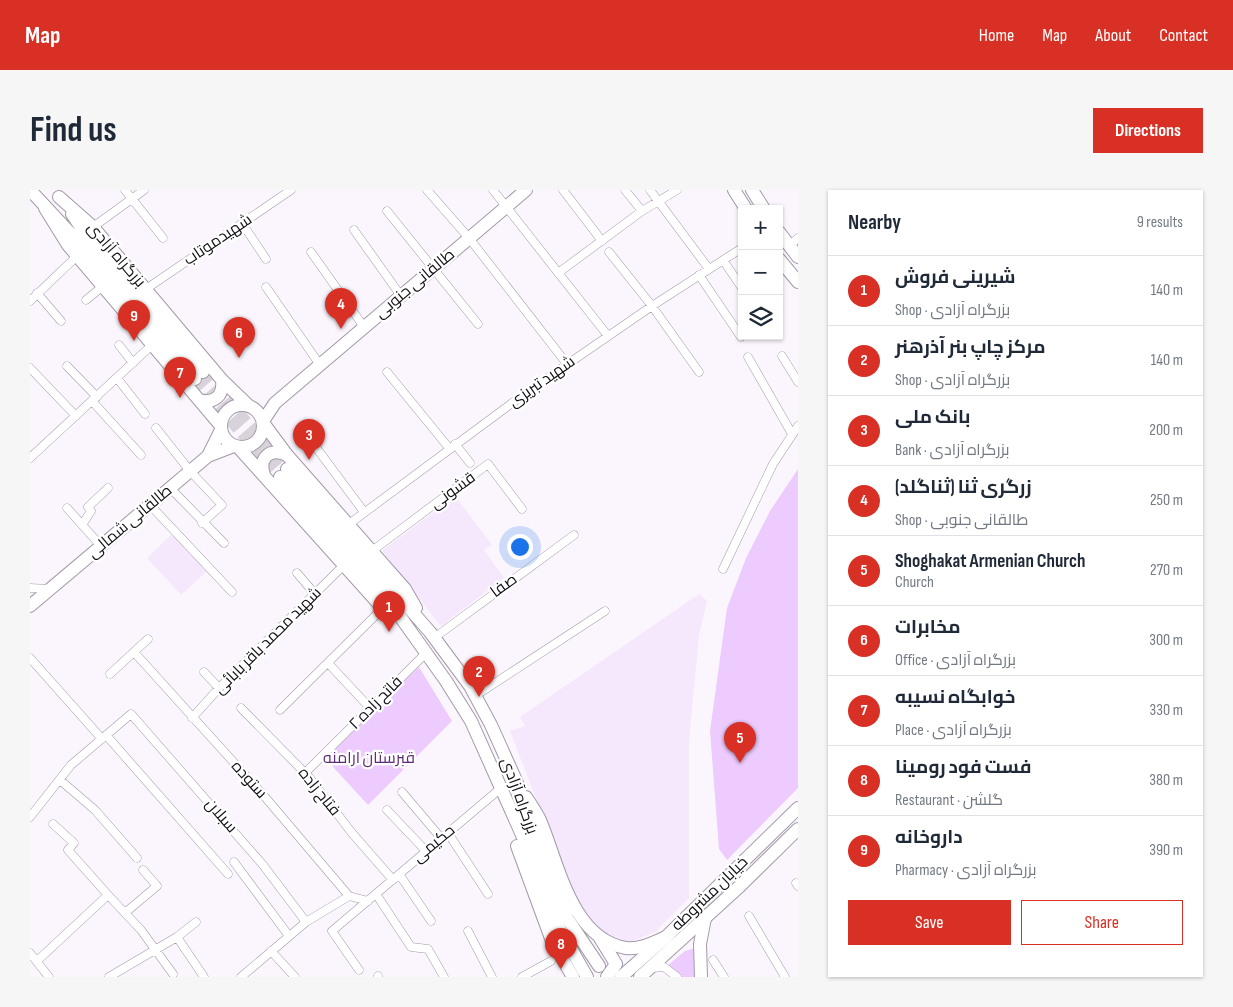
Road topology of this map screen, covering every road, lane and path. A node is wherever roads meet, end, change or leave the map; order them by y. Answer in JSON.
{"nodes":[{"id":1,"x":30,"y":190,"type":"edge"},
{"id":2,"x":125,"y":190,"type":"edge"},
{"id":3,"x":144,"y":190,"type":"edge"},
{"id":4,"x":291,"y":190,"type":"edge"},
{"id":5,"x":427,"y":190,"type":"edge"},
{"id":6,"x":492,"y":190,"type":"edge"},
{"id":7,"x":526,"y":190,"type":"edge"},
{"id":8,"x":563,"y":190,"type":"edge"},
{"id":9,"x":625,"y":190,"type":"edge"},
{"id":10,"x":650,"y":190,"type":"edge"},
{"id":11,"x":677,"y":190,"type":"edge"},
{"id":12,"x":734,"y":190,"type":"edge"},
{"id":13,"x":752,"y":190,"type":"edge"},
{"id":14,"x":56,"y":193,"type":"edge"},
{"id":15,"x":132,"y":199,"type":"junction"},
{"id":16,"x":659,"y":201,"type":"junction"},
{"id":17,"x":743,"y":205,"type":"edge"},
{"id":18,"x":761,"y":205,"type":"edge"},
{"id":19,"x":506,"y":207,"type":"junction"},
{"id":20,"x":45,"y":208,"type":"junction"},
{"id":21,"x":387,"y":211,"type":"dead end"},
{"id":22,"x":642,"y":211,"type":"junction"},
{"id":23,"x":242,"y":223,"type":"junction"},
{"id":24,"x":93,"y":227,"type":"junction"},
{"id":25,"x":354,"y":230,"type":"dead end"},
{"id":26,"x":163,"y":238,"type":"dead end"},
{"id":27,"x":469,"y":238,"type":"junction"},
{"id":28,"x":602,"y":241,"type":"junction"},
{"id":29,"x":793,"y":242,"type":"edge"},
{"id":30,"x":739,"y":250,"type":"edge"},
{"id":31,"x":311,"y":252,"type":"dead end"},
{"id":32,"x":609,"y":252,"type":"dead end"},
{"id":33,"x":77,"y":256,"type":"junction"},
{"id":34,"x":798,"y":257,"type":"edge"},
{"id":35,"x":266,"y":259,"type":"dead end"},
{"id":36,"x":723,"y":260,"type":"junction"},
{"id":37,"x":783,"y":264,"type":"edge"},
{"id":38,"x":434,"y":268,"type":"junction"},
{"id":39,"x":709,"y":269,"type":"junction"},
{"id":40,"x":558,"y":274,"type":"junction"},
{"id":41,"x":699,"y":275,"type":"junction"},
{"id":42,"x":738,"y":282,"type":"edge"},
{"id":43,"x":798,"y":282,"type":"edge"},
{"id":44,"x":103,"y":286,"type":"junction"},
{"id":45,"x":266,"y":287,"type":"dead end"},
{"id":46,"x":146,"y":290,"type":"junction"},
{"id":47,"x":37,"y":294,"type":"junction"},
{"id":48,"x":401,"y":296,"type":"junction"},
{"id":49,"x":86,"y":300,"type":"dead end"},
{"id":50,"x":30,"y":301,"type":"edge"},
{"id":51,"x":652,"y":306,"type":"junction"},
{"id":52,"x":61,"y":321,"type":"dead end"},
{"id":53,"x":478,"y":324,"type":"dead end"},
{"id":54,"x":364,"y":327,"type":"junction"},
{"id":55,"x":738,"y":333,"type":"edge"},
{"id":56,"x":608,"y":336,"type":"junction"},
{"id":57,"x":152,"y":345,"type":"junction"},
{"id":58,"x":119,"y":346,"type":"dead end"},
{"id":59,"x":782,"y":356,"type":"dead end"},
{"id":60,"x":748,"y":357,"type":"dead end"},
{"id":61,"x":133,"y":362,"type":"junction"},
{"id":62,"x":320,"y":364,"type":"junction"},
{"id":63,"x":567,"y":364,"type":"junction"},
{"id":64,"x":67,"y":366,"type":"dead end"},
{"id":65,"x":30,"y":368,"type":"edge"},
{"id":66,"x":387,"y":372,"type":"dead end"},
{"id":67,"x":699,"y":372,"type":"dead end"},
{"id":68,"x":117,"y":378,"type":"junction"},
{"id":69,"x":222,"y":380,"type":"junction"},
{"id":70,"x":798,"y":382,"type":"edge"},
{"id":71,"x":94,"y":399,"type":"junction"},
{"id":72,"x":199,"y":400,"type":"junction"},
{"id":73,"x":249,"y":406,"type":"junction"},
{"id":74,"x":145,"y":414,"type":"dead end"},
{"id":75,"x":76,"y":416,"type":"junction"},
{"id":76,"x":263,"y":423,"type":"junction"},
{"id":77,"x":798,"y":426,"type":"edge"},
{"id":78,"x":156,"y":428,"type":"dead end"},
{"id":79,"x":221,"y":428,"type":"junction"},
{"id":80,"x":792,"y":434,"type":"junction"},
{"id":81,"x":316,"y":446,"type":"dead end"},
{"id":82,"x":452,"y":446,"type":"junction"},
{"id":83,"x":236,"y":447,"type":"junction"},
{"id":84,"x":141,"y":455,"type":"dead end"},
{"id":85,"x":287,"y":455,"type":"junction"},
{"id":86,"x":208,"y":456,"type":"junction"},
{"id":87,"x":30,"y":458,"type":"edge"},
{"id":88,"x":470,"y":463,"type":"dead end"},
{"id":89,"x":190,"y":471,"type":"junction"},
{"id":90,"x":264,"y":475,"type":"junction"},
{"id":91,"x":108,"y":488,"type":"dead end"},
{"id":92,"x":175,"y":493,"type":"dead end"},
{"id":93,"x":150,"y":505,"type":"junction"},
{"id":94,"x":67,"y":508,"type":"dead end"},
{"id":95,"x":522,"y":509,"type":"dead end"},
{"id":96,"x":364,"y":512,"type":"junction"},
{"id":97,"x":202,"y":523,"type":"junction"},
{"id":98,"x":349,"y":524,"type":"junction"},
{"id":99,"x":82,"y":525,"type":"junction"},
{"id":100,"x":574,"y":535,"type":"dead end"},
{"id":101,"x":224,"y":543,"type":"dead end"},
{"id":102,"x":101,"y":546,"type":"junction"},
{"id":103,"x":372,"y":551,"type":"junction"},
{"id":104,"x":344,"y":565,"type":"junction"},
{"id":105,"x":724,"y":569,"type":"dead end"},
{"id":106,"x":297,"y":573,"type":"dead end"},
{"id":107,"x":30,"y":588,"type":"edge"},
{"id":108,"x":51,"y":588,"type":"junction"},
{"id":109,"x":232,"y":592,"type":"dead end"},
{"id":110,"x":315,"y":594,"type":"junction"},
{"id":111,"x":30,"y":606,"type":"edge"},
{"id":112,"x":383,"y":608,"type":"junction"},
{"id":113,"x":606,"y":611,"type":"dead end"},
{"id":114,"x":432,"y":635,"type":"junction"},
{"id":115,"x":148,"y":639,"type":"dead end"},
{"id":116,"x":422,"y":648,"type":"junction"},
{"id":117,"x":134,"y":652,"type":"junction"},
{"id":118,"x":30,"y":658,"type":"edge"},
{"id":119,"x":328,"y":663,"type":"junction"},
{"id":120,"x":204,"y":672,"type":"dead end"},
{"id":121,"x":110,"y":674,"type":"dead end"},
{"id":122,"x":219,"y":688,"type":"junction"},
{"id":123,"x":476,"y":696,"type":"junction"},
{"id":124,"x":241,"y":708,"type":"dead end"},
{"id":125,"x":370,"y":708,"type":"junction"},
{"id":126,"x":280,"y":710,"type":"dead end"},
{"id":127,"x":192,"y":718,"type":"junction"},
{"id":128,"x":104,"y":737,"type":"junction"},
{"id":129,"x":305,"y":773,"type":"junction"},
{"id":130,"x":60,"y":780,"type":"junction"},
{"id":131,"x":518,"y":785,"type":"junction"},
{"id":132,"x":501,"y":788,"type":"junction"},
{"id":133,"x":402,"y":792,"type":"dead end"},
{"id":134,"x":509,"y":806,"type":"junction"},
{"id":135,"x":798,"y":808,"type":"edge"},
{"id":136,"x":387,"y":810,"type":"dead end"},
{"id":137,"x":31,"y":811,"type":"edge"},
{"id":138,"x":53,"y":824,"type":"dead end"},
{"id":139,"x":798,"y":829,"type":"edge"},
{"id":140,"x":448,"y":833,"type":"junction"},
{"id":141,"x":441,"y":838,"type":"junction"},
{"id":142,"x":426,"y":852,"type":"junction"},
{"id":143,"x":137,"y":858,"type":"dead end"},
{"id":144,"x":234,"y":862,"type":"dead end"},
{"id":145,"x":143,"y":870,"type":"dead end"},
{"id":146,"x":228,"y":874,"type":"dead end"},
{"id":147,"x":396,"y":877,"type":"junction"},
{"id":148,"x":376,"y":894,"type":"junction"},
{"id":149,"x":488,"y":894,"type":"dead end"},
{"id":150,"x":108,"y":895,"type":"junction"},
{"id":151,"x":349,"y":896,"type":"junction"},
{"id":152,"x":368,"y":901,"type":"junction"},
{"id":153,"x":126,"y":912,"type":"junction"},
{"id":154,"x":749,"y":916,"type":"dead end"},
{"id":155,"x":705,"y":918,"type":"junction"},
{"id":156,"x":431,"y":921,"type":"dead end"},
{"id":157,"x":196,"y":922,"type":"dead end"},
{"id":158,"x":306,"y":922,"type":"junction"},
{"id":159,"x":468,"y":931,"type":"dead end"},
{"id":160,"x":596,"y":932,"type":"junction"},
{"id":161,"x":289,"y":936,"type":"junction"},
{"id":162,"x":177,"y":937,"type":"junction"},
{"id":163,"x":666,"y":937,"type":"junction"},
{"id":164,"x":155,"y":949,"type":"junction"},
{"id":165,"x":272,"y":951,"type":"junction"},
{"id":166,"x":30,"y":953,"type":"edge"},
{"id":167,"x":713,"y":960,"type":"dead end"},
{"id":168,"x":37,"y":961,"type":"junction"},
{"id":169,"x":551,"y":961,"type":"dead end"},
{"id":170,"x":599,"y":966,"type":"dead end"},
{"id":171,"x":650,"y":968,"type":"junction"},
{"id":172,"x":359,"y":970,"type":"dead end"},
{"id":173,"x":173,"y":974,"type":"dead end"},
{"id":174,"x":614,"y":975,"type":"edge"},
{"id":175,"x":49,"y":977,"type":"edge"},
{"id":176,"x":109,"y":977,"type":"edge"},
{"id":177,"x":204,"y":977,"type":"edge"},
{"id":178,"x":241,"y":977,"type":"edge"},
{"id":179,"x":295,"y":977,"type":"edge"},
{"id":180,"x":444,"y":977,"type":"edge"},
{"id":181,"x":492,"y":977,"type":"edge"},
{"id":182,"x":522,"y":977,"type":"edge"},
{"id":183,"x":573,"y":977,"type":"edge"},
{"id":184,"x":588,"y":977,"type":"edge"},
{"id":185,"x":640,"y":977,"type":"edge"},
{"id":186,"x":677,"y":977,"type":"edge"},
{"id":187,"x":701,"y":977,"type":"edge"},
{"id":188,"x":724,"y":977,"type":"edge"},
{"id":189,"x":785,"y":977,"type":"edge"}],
"edges":[{"from":1,"to":20,"type":"main road","name":"بزرگراه آزادی"},
{"from":2,"to":15,"type":"street"},
{"from":3,"to":15,"type":"street"},
{"from":4,"to":23,"type":"street","name":"شهیدموتاب"},
{"from":5,"to":27,"type":"street"},
{"from":6,"to":19,"type":"street"},
{"from":7,"to":19,"type":"main road","name":"طالقانی جنوبی"},
{"from":8,"to":28,"type":"street"},
{"from":9,"to":22,"type":"street"},
{"from":10,"to":16,"type":"street"},
{"from":11,"to":16,"type":"street"},
{"from":12,"to":17,"type":"main road"},
{"from":13,"to":18,"type":"main road"},
{"from":14,"to":20,"type":"main road","name":"بزرگراه آزادی"},
{"from":14,"to":24,"type":"main road","name":"بزرگراه آزادی"},
{"from":15,"to":24,"type":"street"},
{"from":15,"to":26,"type":"street"},
{"from":16,"to":22,"type":"street"},
{"from":16,"to":39,"type":"street"},
{"from":19,"to":27,"type":"main road","name":"طالقانی جنوبی"},
{"from":19,"to":40,"type":"street"},
{"from":20,"to":33,"type":"main road","name":"بزرگراه آزادی"},
{"from":21,"to":38,"type":"street"},
{"from":22,"to":28,"type":"street"},
{"from":23,"to":35,"type":"street"},
{"from":23,"to":46,"type":"street","name":"شهیدموتاب"},
{"from":24,"to":46,"type":"main road","name":"بزرگراه آزادی"},
{"from":25,"to":48,"type":"street"},
{"from":27,"to":38,"type":"main road","name":"طالقانی جنوبی"},
{"from":27,"to":63,"type":"street"},
{"from":28,"to":40,"type":"street"},
{"from":29,"to":34,"type":"main road"},
{"from":30,"to":36,"type":"street","name":"شهید تبریزی"},
{"from":31,"to":54,"type":"street"},
{"from":32,"to":51,"type":"street"},
{"from":33,"to":44,"type":"main road","name":"بزرگراه آزادی"},
{"from":33,"to":47,"type":"street"},
{"from":36,"to":39,"type":"street","name":"شهید تبریزی"},
{"from":36,"to":42,"type":"street"},
{"from":37,"to":43,"type":"main road"},
{"from":38,"to":48,"type":"main road","name":"طالقانی جنوبی"},
{"from":38,"to":53,"type":"street"},
{"from":39,"to":41,"type":"street","name":"شهید تبریزی"},
{"from":40,"to":56,"type":"street"},
{"from":41,"to":51,"type":"street","name":"شهید تبریزی"},
{"from":41,"to":55,"type":"street"},
{"from":44,"to":49,"type":"street"},
{"from":44,"to":57,"type":"main road","name":"بزرگراه آزادی"},
{"from":45,"to":62,"type":"street"},
{"from":46,"to":69,"type":"main road","name":"بزرگراه آزادی"},
{"from":47,"to":50,"type":"street"},
{"from":47,"to":52,"type":"street"},
{"from":48,"to":54,"type":"main road","name":"طالقانی جنوبی"},
{"from":51,"to":56,"type":"street","name":"شهید تبریزی"},
{"from":51,"to":67,"type":"street"},
{"from":54,"to":62,"type":"main road","name":"طالقانی جنوبی"},
{"from":56,"to":63,"type":"street","name":"شهید تبریزی"},
{"from":57,"to":61,"type":"street"},
{"from":57,"to":72,"type":"main road","name":"بزرگراه آزادی"},
{"from":58,"to":61,"type":"street"},
{"from":59,"to":70,"type":"street"},
{"from":60,"to":80,"type":"street"},
{"from":61,"to":68,"type":"street"},
{"from":62,"to":76,"type":"main road","name":"طالقانی جنوبی"},
{"from":63,"to":82,"type":"street","name":"شهید تبریزی"},
{"from":64,"to":71,"type":"street"},
{"from":65,"to":75,"type":"street"},
{"from":66,"to":82,"type":"street"},
{"from":68,"to":71,"type":"street"},
{"from":68,"to":74,"type":"street"},
{"from":69,"to":72,"type":"main road"},
{"from":69,"to":73,"type":"main road","name":"بزرگراه آزادی"},
{"from":71,"to":75,"type":"street"},
{"from":71,"to":84,"type":"street"},
{"from":72,"to":79,"type":"main road","name":"بزرگراه آزادی"},
{"from":73,"to":76,"type":"main road"},
{"from":73,"to":79,"type":"main road"},
{"from":75,"to":87,"type":"street"},
{"from":76,"to":83,"type":"main road"},
{"from":76,"to":85,"type":"main road","name":"بزرگراه آزادی"},
{"from":77,"to":80,"type":"street"},
{"from":78,"to":89,"type":"street"},
{"from":79,"to":83,"type":"main road"},
{"from":79,"to":86,"type":"main road"},
{"from":80,"to":105,"type":"street"},
{"from":81,"to":96,"type":"street"},
{"from":82,"to":88,"type":"street"},
{"from":82,"to":96,"type":"street","name":"شهید تبریزی"},
{"from":83,"to":86,"type":"main road","name":"طالقانی شمالی"},
{"from":83,"to":90,"type":"main road","name":"بزرگراه آزادی"},
{"from":85,"to":90,"type":"main road"},
{"from":85,"to":98,"type":"main road","name":"بزرگراه آزادی"},
{"from":86,"to":89,"type":"main road","name":"طالقانی شمالی"},
{"from":89,"to":93,"type":"main road","name":"طالقانی شمالی"},
{"from":89,"to":97,"type":"street"},
{"from":90,"to":104,"type":"main road","name":"بزرگراه آزادی"},
{"from":91,"to":99,"type":"street"},
{"from":92,"to":97,"type":"street"},
{"from":93,"to":102,"type":"main road","name":"طالقانی شمالی"},
{"from":93,"to":109,"type":"street"},
{"from":94,"to":99,"type":"street"},
{"from":95,"to":103,"type":"street","name":"قشونی"},
{"from":96,"to":98,"type":"street","name":"شهید تبریزی"},
{"from":97,"to":101,"type":"street"},
{"from":98,"to":103,"type":"main road","name":"بزرگراه آزادی"},
{"from":99,"to":102,"type":"street"},
{"from":100,"to":114,"type":"street","name":"صفا"},
{"from":102,"to":108,"type":"main road","name":"طالقانی شمالی"},
{"from":103,"to":114,"type":"main road","name":"بزرگراه آزادی"},
{"from":104,"to":110,"type":"street","name":"شهید محمد باقر بابائی"},
{"from":104,"to":112,"type":"main road","name":"بزرگراه آزادی"},
{"from":106,"to":110,"type":"street"},
{"from":107,"to":108,"type":"street"},
{"from":108,"to":111,"type":"main road","name":"طالقانی شمالی"},
{"from":110,"to":122,"type":"street","name":"شهید محمد باقر بابائی"},
{"from":112,"to":116,"type":"main road","name":"بزرگراه آزادی"},
{"from":112,"to":119,"type":"street"},
{"from":113,"to":123,"type":"street"},
{"from":114,"to":116,"type":"main road","name":"بزرگراه آزادی"},
{"from":114,"to":123,"type":"main road","name":"بزرگراه آزادی"},
{"from":115,"to":117,"type":"street"},
{"from":116,"to":125,"type":"street","name":"فاتح زاده ۲"},
{"from":116,"to":132,"type":"main road","name":"بزرگراه آزادی"},
{"from":117,"to":121,"type":"street"},
{"from":117,"to":127,"type":"street","name":"ستوده"},
{"from":118,"to":128,"type":"street"},
{"from":119,"to":125,"type":"street"},
{"from":119,"to":126,"type":"street"},
{"from":120,"to":122,"type":"street"},
{"from":122,"to":127,"type":"street","name":"شهید محمد باقر بابائی"},
{"from":123,"to":131,"type":"main road","name":"بزرگراه آزادی"},
{"from":124,"to":129,"type":"street","name":"فتاح زاده"},
{"from":125,"to":129,"type":"street","name":"فاتح زاده ۲"},
{"from":127,"to":151,"type":"street","name":"ستوده"},
{"from":128,"to":130,"type":"street"},
{"from":128,"to":146,"type":"street"},
{"from":128,"to":158,"type":"street","name":"سبلان"},
{"from":129,"to":147,"type":"street","name":"فتاح زاده"},
{"from":130,"to":137,"type":"street"},
{"from":130,"to":143,"type":"street"},
{"from":131,"to":160,"type":"main road"},
{"from":131,"to":170,"type":"main road","name":"بزرگراه آزادی"},
{"from":132,"to":134,"type":"main road","name":"بزرگراه آزادی"},
{"from":132,"to":140,"type":"street","name":"حکیمی"},
{"from":133,"to":141,"type":"street"},
{"from":134,"to":183,"type":"main road"},
{"from":134,"to":184,"type":"main road","name":"بزرگراه آزادی"},
{"from":135,"to":163,"type":"main road","name":"خیابان مشروطه"},
{"from":136,"to":142,"type":"street"},
{"from":138,"to":150,"type":"street"},
{"from":139,"to":155,"type":"main road","name":"خیابان مشروطه"},
{"from":140,"to":141,"type":"street","name":"حکیمی"},
{"from":140,"to":149,"type":"street"},
{"from":141,"to":142,"type":"street","name":"حکیمی"},
{"from":142,"to":147,"type":"street","name":"حکیمی"},
{"from":144,"to":161,"type":"street"},
{"from":145,"to":153,"type":"street"},
{"from":147,"to":148,"type":"street","name":"حکیمی"},
{"from":147,"to":156,"type":"street","name":"فتاح زاده"},
{"from":148,"to":152,"type":"street","name":"حکیمی"},
{"from":148,"to":180,"type":"street"},
{"from":150,"to":153,"type":"street"},
{"from":150,"to":168,"type":"street"},
{"from":151,"to":152,"type":"street"},
{"from":151,"to":158,"type":"street"},
{"from":152,"to":172,"type":"street","name":"حکیمی"},
{"from":153,"to":164,"type":"street"},
{"from":154,"to":189,"type":"street"},
{"from":155,"to":171,"type":"main road","name":"خیابان مشروطه"},
{"from":155,"to":187,"type":"main road"},
{"from":157,"to":162,"type":"street"},
{"from":158,"to":161,"type":"street"},
{"from":159,"to":181,"type":"street"},
{"from":160,"to":163,"type":"main road"},
{"from":160,"to":174,"type":"main road"},
{"from":161,"to":165,"type":"street"},
{"from":162,"to":164,"type":"street"},
{"from":162,"to":177,"type":"street"},
{"from":163,"to":174,"type":"main road","name":"خیابان مشروطه"},
{"from":164,"to":173,"type":"street"},
{"from":164,"to":176,"type":"street"},
{"from":165,"to":178,"type":"street"},
{"from":165,"to":179,"type":"street"},
{"from":166,"to":168,"type":"street"},
{"from":167,"to":188,"type":"street"},
{"from":168,"to":175,"type":"street"},
{"from":169,"to":182,"type":"street"},
{"from":171,"to":185,"type":"main road","name":"خیابان مشروطه"},
{"from":171,"to":186,"type":"street"}]}
